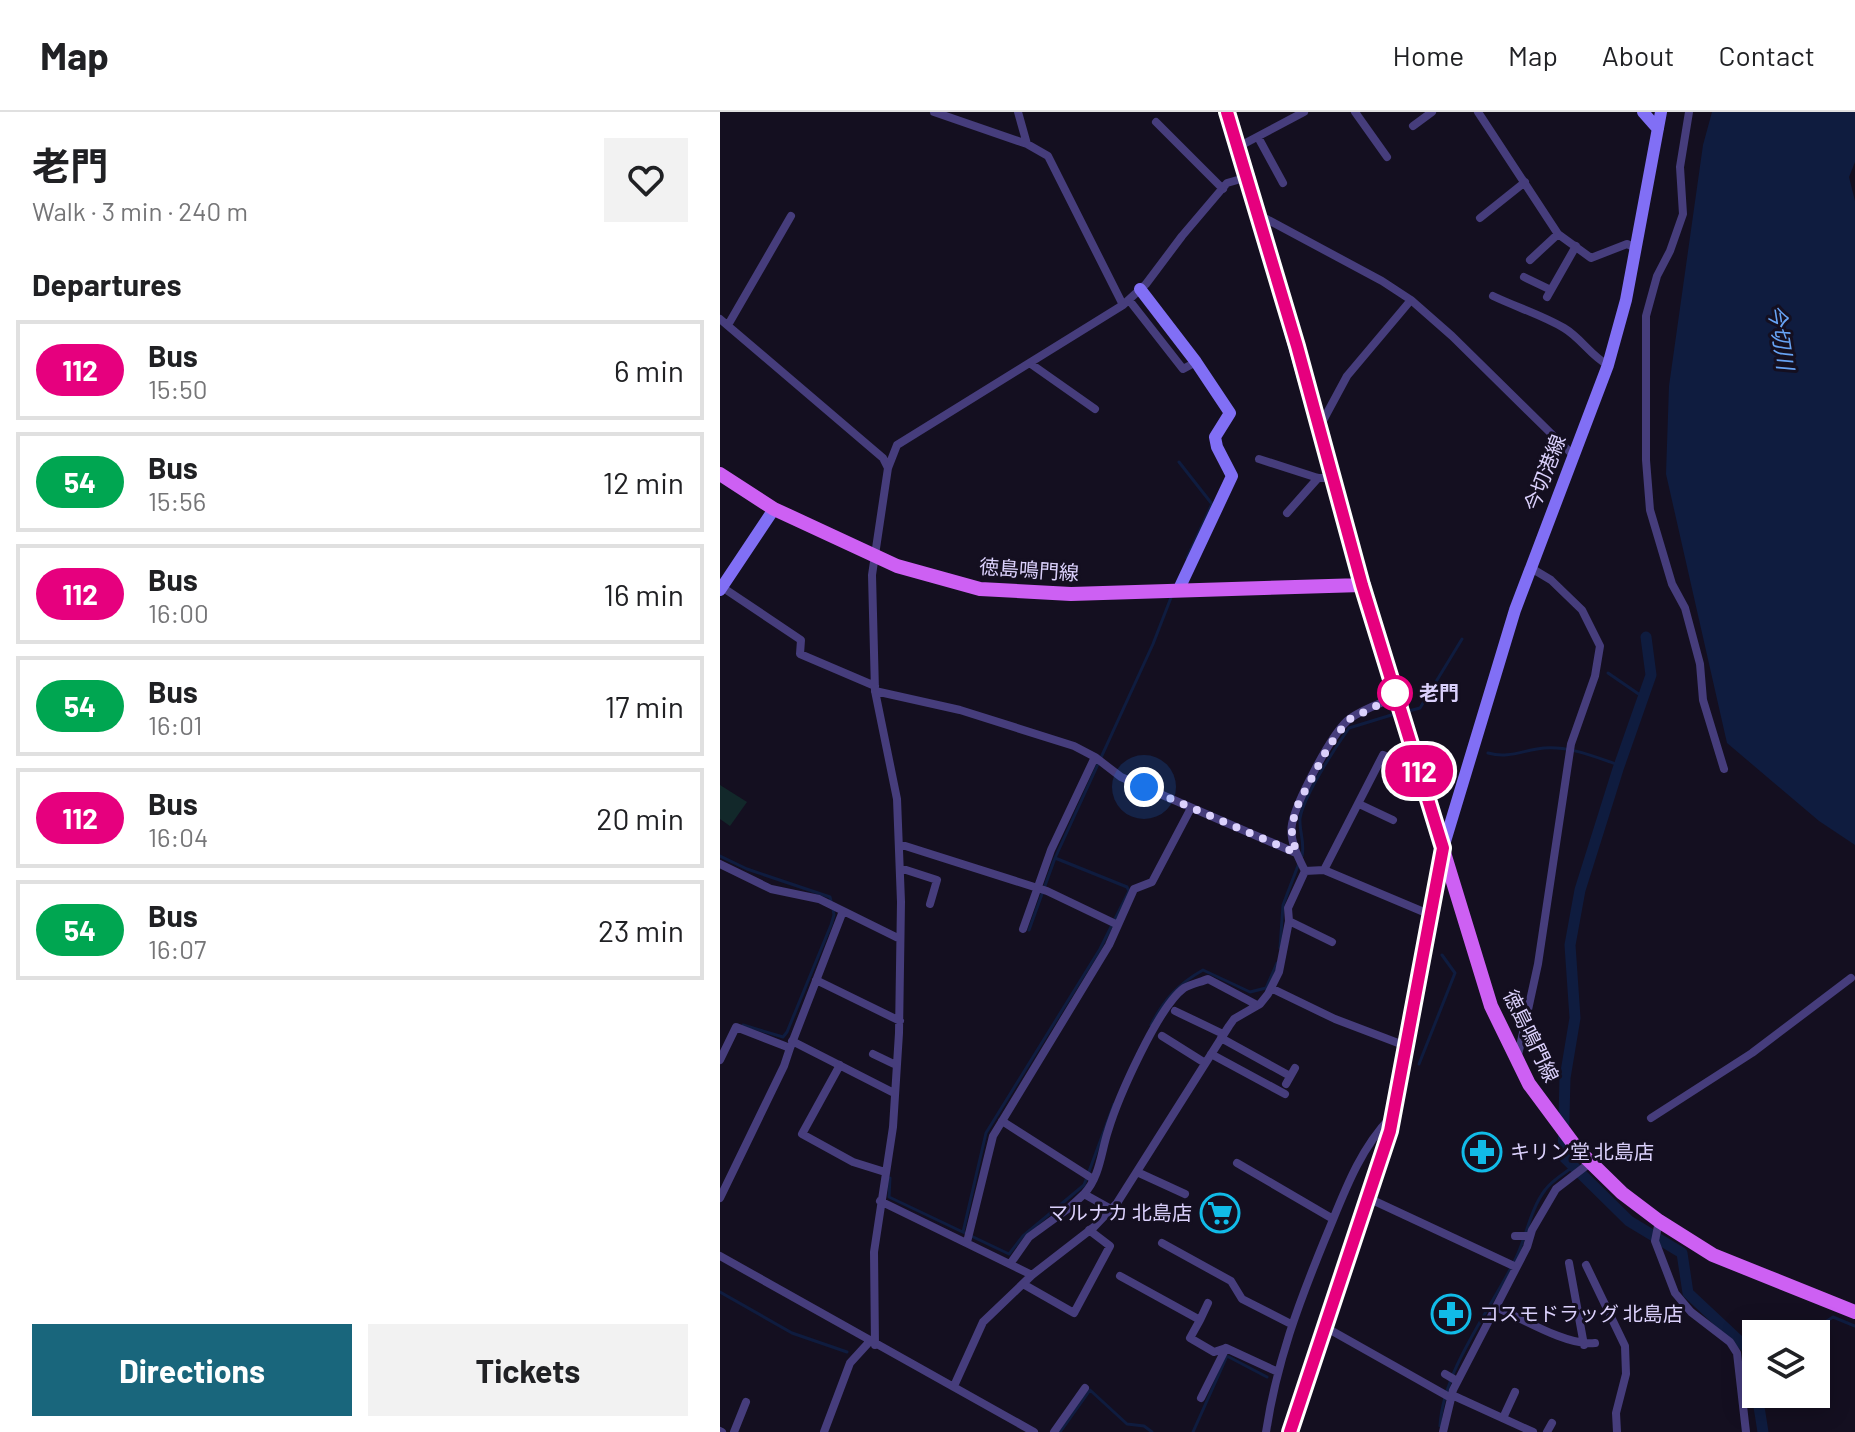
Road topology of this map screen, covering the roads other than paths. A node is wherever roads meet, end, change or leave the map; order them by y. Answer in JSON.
{"nodes":[{"id":1,"x":934,"y":112,"type":"edge"},
{"id":2,"x":1018,"y":112,"type":"edge"},
{"id":3,"x":1227,"y":112,"type":"edge"},
{"id":4,"x":1304,"y":112,"type":"edge"},
{"id":5,"x":1355,"y":112,"type":"edge"},
{"id":6,"x":1432,"y":112,"type":"edge"},
{"id":7,"x":1478,"y":112,"type":"edge"},
{"id":8,"x":1643,"y":112,"type":"edge"},
{"id":9,"x":1661,"y":112,"type":"edge"},
{"id":10,"x":1689,"y":112,"type":"edge"},
{"id":11,"x":1156,"y":122,"type":"dead end"},
{"id":12,"x":1413,"y":126,"type":"dead end"},
{"id":13,"x":1658,"y":129,"type":"junction"},
{"id":14,"x":1258,"y":137,"type":"junction"},
{"id":15,"x":1027,"y":144,"type":"junction"},
{"id":16,"x":1238,"y":147,"type":"junction"},
{"id":17,"x":1387,"y":157,"type":"dead end"},
{"id":18,"x":1248,"y":177,"type":"junction"},
{"id":19,"x":1525,"y":182,"type":"junction"},
{"id":20,"x":1283,"y":183,"type":"dead end"},
{"id":21,"x":1223,"y":189,"type":"junction"},
{"id":22,"x":1258,"y":215,"type":"junction"},
{"id":23,"x":791,"y":216,"type":"dead end"},
{"id":24,"x":1480,"y":218,"type":"dead end"},
{"id":25,"x":1558,"y":234,"type":"junction"},
{"id":26,"x":1576,"y":246,"type":"junction"},
{"id":27,"x":1636,"y":248,"type":"junction"},
{"id":28,"x":1530,"y":260,"type":"dead end"},
{"id":29,"x":1524,"y":277,"type":"dead end"},
{"id":30,"x":1140,"y":289,"type":"junction"},
{"id":31,"x":1493,"y":296,"type":"dead end"},
{"id":32,"x":1411,"y":300,"type":"junction"},
{"id":33,"x":1126,"y":303,"type":"junction"},
{"id":34,"x":724,"y":322,"type":"edge"},
{"id":35,"x":1196,"y":362,"type":"junction"},
{"id":36,"x":1031,"y":364,"type":"junction"},
{"id":37,"x":1608,"y":365,"type":"junction"},
{"id":38,"x":1095,"y":409,"type":"dead end"},
{"id":39,"x":1319,"y":429,"type":"junction"},
{"id":40,"x":1573,"y":455,"type":"junction"},
{"id":41,"x":1259,"y":459,"type":"dead end"},
{"id":42,"x":888,"y":468,"type":"junction"},
{"id":43,"x":720,"y":474,"type":"edge"},
{"id":44,"x":1325,"y":478,"type":"junction"},
{"id":45,"x":774,"y":509,"type":"junction"},
{"id":46,"x":1287,"y":513,"type":"dead end"},
{"id":47,"x":874,"y":555,"type":"junction"},
{"id":48,"x":1531,"y":568,"type":"junction"},
{"id":49,"x":1362,"y":585,"type":"junction"},
{"id":50,"x":721,"y":588,"type":"edge"},
{"id":51,"x":1178,"y":591,"type":"junction"},
{"id":52,"x":875,"y":688,"type":"junction"},
{"id":53,"x":1396,"y":696,"type":"junction"},
{"id":54,"x":1095,"y":757,"type":"junction"},
{"id":55,"x":1724,"y":769,"type":"dead end"},
{"id":56,"x":1419,"y":771,"type":"junction"},
{"id":57,"x":1359,"y":804,"type":"junction"},
{"id":58,"x":1191,"y":808,"type":"junction"},
{"id":59,"x":1393,"y":820,"type":"dead end"},
{"id":60,"x":899,"y":844,"type":"junction"},
{"id":61,"x":1443,"y":848,"type":"junction"},
{"id":62,"x":1296,"y":853,"type":"junction"},
{"id":63,"x":720,"y":864,"type":"edge"},
{"id":64,"x":900,"y":868,"type":"junction"},
{"id":65,"x":1324,"y":870,"type":"junction"},
{"id":66,"x":1305,"y":871,"type":"junction"},
{"id":67,"x":1036,"y":888,"type":"junction"},
{"id":68,"x":930,"y":904,"type":"dead end"},
{"id":69,"x":843,"y":911,"type":"junction"},
{"id":70,"x":1431,"y":915,"type":"junction"},
{"id":71,"x":1289,"y":921,"type":"junction"},
{"id":72,"x":1118,"y":925,"type":"junction"},
{"id":73,"x":1023,"y":929,"type":"dead end"},
{"id":74,"x":900,"y":939,"type":"junction"},
{"id":75,"x":1332,"y":942,"type":"dead end"},
{"id":76,"x":1851,"y":978,"type":"dead end"},
{"id":77,"x":816,"y":980,"type":"junction"},
{"id":78,"x":1271,"y":988,"type":"junction"},
{"id":79,"x":1257,"y":1005,"type":"junction"},
{"id":80,"x":1175,"y":1011,"type":"dead end"},
{"id":81,"x":900,"y":1021,"type":"junction"},
{"id":82,"x":1162,"y":1036,"type":"dead end"},
{"id":83,"x":1222,"y":1036,"type":"junction"},
{"id":84,"x":791,"y":1044,"type":"junction"},
{"id":85,"x":1407,"y":1047,"type":"junction"},
{"id":86,"x":873,"y":1054,"type":"dead end"},
{"id":87,"x":1211,"y":1054,"type":"junction"},
{"id":88,"x":720,"y":1060,"type":"edge"},
{"id":89,"x":1517,"y":1061,"type":"junction"},
{"id":90,"x":1205,"y":1063,"type":"junction"},
{"id":91,"x":840,"y":1065,"type":"junction"},
{"id":92,"x":896,"y":1065,"type":"junction"},
{"id":93,"x":1290,"y":1076,"type":"dead end"},
{"id":94,"x":894,"y":1093,"type":"junction"},
{"id":95,"x":1285,"y":1094,"type":"dead end"},
{"id":96,"x":1395,"y":1113,"type":"junction"},
{"id":97,"x":1651,"y":1118,"type":"dead end"},
{"id":98,"x":1002,"y":1121,"type":"junction"},
{"id":99,"x":1591,"y":1162,"type":"junction"},
{"id":100,"x":1237,"y":1163,"type":"dead end"},
{"id":101,"x":885,"y":1172,"type":"junction"},
{"id":102,"x":1137,"y":1172,"type":"junction"},
{"id":103,"x":1093,"y":1179,"type":"junction"},
{"id":104,"x":1084,"y":1194,"type":"junction"},
{"id":105,"x":1185,"y":1194,"type":"dead end"},
{"id":106,"x":720,"y":1198,"type":"edge"},
{"id":107,"x":1368,"y":1198,"type":"junction"},
{"id":108,"x":880,"y":1201,"type":"junction"},
{"id":109,"x":1111,"y":1209,"type":"junction"},
{"id":110,"x":1333,"y":1219,"type":"junction"},
{"id":111,"x":1659,"y":1221,"type":"junction"},
{"id":112,"x":1089,"y":1230,"type":"junction"},
{"id":113,"x":1515,"y":1236,"type":"dead end"},
{"id":114,"x":1530,"y":1236,"type":"junction"},
{"id":115,"x":967,"y":1242,"type":"junction"},
{"id":116,"x":1162,"y":1243,"type":"dead end"},
{"id":117,"x":720,"y":1256,"type":"edge"},
{"id":118,"x":1569,"y":1263,"type":"dead end"},
{"id":119,"x":1010,"y":1264,"type":"junction"},
{"id":120,"x":1586,"y":1265,"type":"dead end"},
{"id":121,"x":1516,"y":1267,"type":"junction"},
{"id":122,"x":1032,"y":1275,"type":"junction"},
{"id":123,"x":1120,"y":1276,"type":"dead end"},
{"id":124,"x":1023,"y":1284,"type":"junction"},
{"id":125,"x":1208,"y":1303,"type":"dead end"},
{"id":126,"x":1496,"y":1307,"type":"junction"},
{"id":127,"x":1855,"y":1312,"type":"edge"},
{"id":128,"x":1200,"y":1320,"type":"junction"},
{"id":129,"x":1291,"y":1324,"type":"junction"},
{"id":130,"x":1325,"y":1327,"type":"junction"},
{"id":131,"x":873,"y":1343,"type":"junction"},
{"id":132,"x":1595,"y":1343,"type":"dead end"},
{"id":133,"x":1584,"y":1345,"type":"junction"},
{"id":134,"x":1226,"y":1348,"type":"junction"},
{"id":135,"x":1278,"y":1372,"type":"junction"},
{"id":136,"x":1445,"y":1374,"type":"dead end"},
{"id":137,"x":1457,"y":1381,"type":"junction"},
{"id":138,"x":954,"y":1386,"type":"junction"},
{"id":139,"x":1085,"y":1388,"type":"dead end"},
{"id":140,"x":1515,"y":1392,"type":"dead end"},
{"id":141,"x":1451,"y":1396,"type":"junction"},
{"id":142,"x":1201,"y":1398,"type":"dead end"},
{"id":143,"x":746,"y":1402,"type":"dead end"},
{"id":144,"x":1503,"y":1418,"type":"junction"},
{"id":145,"x":1552,"y":1423,"type":"dead end"},
{"id":146,"x":734,"y":1432,"type":"edge"},
{"id":147,"x":824,"y":1432,"type":"edge"},
{"id":148,"x":1034,"y":1432,"type":"edge"},
{"id":149,"x":1054,"y":1432,"type":"edge"},
{"id":150,"x":1266,"y":1432,"type":"edge"},
{"id":151,"x":1290,"y":1432,"type":"edge"},
{"id":152,"x":1443,"y":1432,"type":"edge"},
{"id":153,"x":1533,"y":1432,"type":"edge"},
{"id":154,"x":1547,"y":1432,"type":"edge"},
{"id":155,"x":1617,"y":1432,"type":"edge"},
{"id":156,"x":1746,"y":1432,"type":"edge"}],
"edges":[{"from":1,"to":15,"type":"street"},
{"from":2,"to":15,"type":"street"},
{"from":3,"to":16,"type":"main road","name":"徳島鳴門線"},
{"from":4,"to":14,"type":"street"},
{"from":5,"to":17,"type":"street"},
{"from":6,"to":12,"type":"street"},
{"from":7,"to":19,"type":"street"},
{"from":8,"to":13,"type":"main road"},
{"from":9,"to":13,"type":"main road","name":"今切港線"},
{"from":10,"to":55,"type":"street"},
{"from":11,"to":21,"type":"street"},
{"from":13,"to":27,"type":"main road","name":"今切港線"},
{"from":14,"to":16,"type":"street"},
{"from":14,"to":20,"type":"street"},
{"from":15,"to":33,"type":"street"},
{"from":16,"to":18,"type":"main road","name":"徳島鳴門線"},
{"from":18,"to":21,"type":"street"},
{"from":18,"to":22,"type":"main road","name":"徳島鳴門線"},
{"from":19,"to":24,"type":"street"},
{"from":19,"to":25,"type":"street"},
{"from":21,"to":30,"type":"street"},
{"from":22,"to":32,"type":"street"},
{"from":22,"to":39,"type":"main road","name":"徳島鳴門線"},
{"from":23,"to":34,"type":"street"},
{"from":25,"to":26,"type":"street"},
{"from":25,"to":28,"type":"street"},
{"from":26,"to":27,"type":"street"},
{"from":26,"to":29,"type":"street"},
{"from":27,"to":37,"type":"main road","name":"今切港線"},
{"from":30,"to":33,"type":"street"},
{"from":30,"to":35,"type":"main road"},
{"from":31,"to":37,"type":"street"},
{"from":32,"to":39,"type":"street"},
{"from":32,"to":40,"type":"street"},
{"from":33,"to":35,"type":"street"},
{"from":33,"to":36,"type":"street"},
{"from":34,"to":42,"type":"street"},
{"from":35,"to":51,"type":"main road"},
{"from":36,"to":38,"type":"street"},
{"from":36,"to":42,"type":"street"},
{"from":37,"to":40,"type":"main road","name":"今切港線"},
{"from":39,"to":44,"type":"main road","name":"徳島鳴門線"},
{"from":40,"to":48,"type":"main road","name":"今切港線"},
{"from":41,"to":44,"type":"street"},
{"from":42,"to":47,"type":"street"},
{"from":43,"to":45,"type":"main road","name":"徳島鳴門線"},
{"from":44,"to":46,"type":"street"},
{"from":44,"to":49,"type":"main road","name":"徳島鳴門線"},
{"from":45,"to":47,"type":"main road","name":"徳島鳴門線"},
{"from":45,"to":50,"type":"main road"},
{"from":47,"to":51,"type":"main road","name":"徳島鳴門線"},
{"from":47,"to":52,"type":"street"},
{"from":48,"to":61,"type":"main road","name":"今切港線"},
{"from":48,"to":89,"type":"street"},
{"from":49,"to":51,"type":"main road","name":"徳島鳴門線"},
{"from":49,"to":53,"type":"main road","name":"徳島鳴門線"},
{"from":50,"to":52,"type":"street"},
{"from":52,"to":54,"type":"street"},
{"from":52,"to":60,"type":"street"},
{"from":53,"to":56,"type":"main road","name":"徳島鳴門線"},
{"from":53,"to":62,"type":"street"},
{"from":54,"to":58,"type":"street"},
{"from":54,"to":67,"type":"street"},
{"from":56,"to":57,"type":"street"},
{"from":56,"to":61,"type":"main road","name":"徳島鳴門線"},
{"from":57,"to":59,"type":"street"},
{"from":57,"to":65,"type":"street"},
{"from":58,"to":62,"type":"street"},
{"from":58,"to":72,"type":"street"},
{"from":60,"to":64,"type":"street"},
{"from":60,"to":67,"type":"street"},
{"from":61,"to":70,"type":"main road"},
{"from":61,"to":89,"type":"main road","name":"徳島鳴門線"},
{"from":62,"to":66,"type":"street"},
{"from":63,"to":69,"type":"street"},
{"from":64,"to":68,"type":"street"},
{"from":64,"to":74,"type":"street"},
{"from":65,"to":66,"type":"street"},
{"from":65,"to":70,"type":"street"},
{"from":66,"to":71,"type":"street"},
{"from":67,"to":72,"type":"street"},
{"from":67,"to":73,"type":"street"},
{"from":69,"to":74,"type":"street"},
{"from":69,"to":77,"type":"street"},
{"from":70,"to":85,"type":"main road"},
{"from":71,"to":75,"type":"street"},
{"from":71,"to":78,"type":"street"},
{"from":72,"to":98,"type":"street"},
{"from":74,"to":81,"type":"street"},
{"from":76,"to":97,"type":"street"},
{"from":77,"to":81,"type":"street"},
{"from":77,"to":84,"type":"street"},
{"from":78,"to":79,"type":"street"},
{"from":78,"to":85,"type":"street"},
{"from":79,"to":83,"type":"street"},
{"from":79,"to":103,"type":"street"},
{"from":80,"to":83,"type":"street"},
{"from":81,"to":92,"type":"street"},
{"from":82,"to":90,"type":"street"},
{"from":83,"to":87,"type":"street"},
{"from":83,"to":93,"type":"street"},
{"from":84,"to":88,"type":"street"},
{"from":84,"to":91,"type":"street"},
{"from":84,"to":106,"type":"street"},
{"from":85,"to":96,"type":"main road"},
{"from":86,"to":92,"type":"street"},
{"from":87,"to":90,"type":"street"},
{"from":87,"to":95,"type":"street"},
{"from":89,"to":99,"type":"main road","name":"徳島鳴門線"},
{"from":90,"to":102,"type":"street"},
{"from":91,"to":94,"type":"street"},
{"from":91,"to":101,"type":"street"},
{"from":92,"to":94,"type":"street"},
{"from":94,"to":101,"type":"street"},
{"from":96,"to":107,"type":"main road"},
{"from":96,"to":110,"type":"street"},
{"from":98,"to":103,"type":"street"},
{"from":98,"to":115,"type":"street"},
{"from":99,"to":111,"type":"main road","name":"徳島鳴門線"},
{"from":99,"to":114,"type":"street"},
{"from":100,"to":110,"type":"street"},
{"from":101,"to":108,"type":"street"},
{"from":102,"to":105,"type":"street"},
{"from":102,"to":109,"type":"street"},
{"from":103,"to":104,"type":"street"},
{"from":104,"to":109,"type":"street"},
{"from":104,"to":119,"type":"street"},
{"from":107,"to":121,"type":"street"},
{"from":107,"to":130,"type":"main road"},
{"from":108,"to":115,"type":"street"},
{"from":108,"to":131,"type":"street"},
{"from":109,"to":112,"type":"street"},
{"from":110,"to":129,"type":"street"},
{"from":111,"to":127,"type":"main road","name":"徳島鳴門線"},
{"from":111,"to":156,"type":"street"},
{"from":112,"to":122,"type":"street"},
{"from":112,"to":124,"type":"street"},
{"from":113,"to":114,"type":"street"},
{"from":114,"to":121,"type":"street"},
{"from":115,"to":119,"type":"street"},
{"from":116,"to":129,"type":"street"},
{"from":117,"to":131,"type":"street"},
{"from":118,"to":133,"type":"street"},
{"from":119,"to":122,"type":"street"},
{"from":120,"to":155,"type":"street"},
{"from":121,"to":126,"type":"street"},
{"from":122,"to":124,"type":"street"},
{"from":123,"to":128,"type":"street"},
{"from":124,"to":138,"type":"street"},
{"from":125,"to":128,"type":"street"},
{"from":126,"to":133,"type":"street"},
{"from":126,"to":137,"type":"street"},
{"from":128,"to":134,"type":"street"},
{"from":129,"to":135,"type":"street"},
{"from":130,"to":141,"type":"street"},
{"from":130,"to":151,"type":"main road"},
{"from":131,"to":138,"type":"street"},
{"from":131,"to":147,"type":"street"},
{"from":132,"to":133,"type":"street"},
{"from":134,"to":135,"type":"street"},
{"from":134,"to":142,"type":"street"},
{"from":135,"to":150,"type":"street"},
{"from":136,"to":137,"type":"street"},
{"from":137,"to":141,"type":"street"},
{"from":138,"to":148,"type":"street"},
{"from":139,"to":149,"type":"street"},
{"from":140,"to":144,"type":"street"},
{"from":141,"to":144,"type":"street"},
{"from":141,"to":152,"type":"street"},
{"from":143,"to":146,"type":"street"},
{"from":144,"to":153,"type":"street"},
{"from":145,"to":154,"type":"street"}]}
